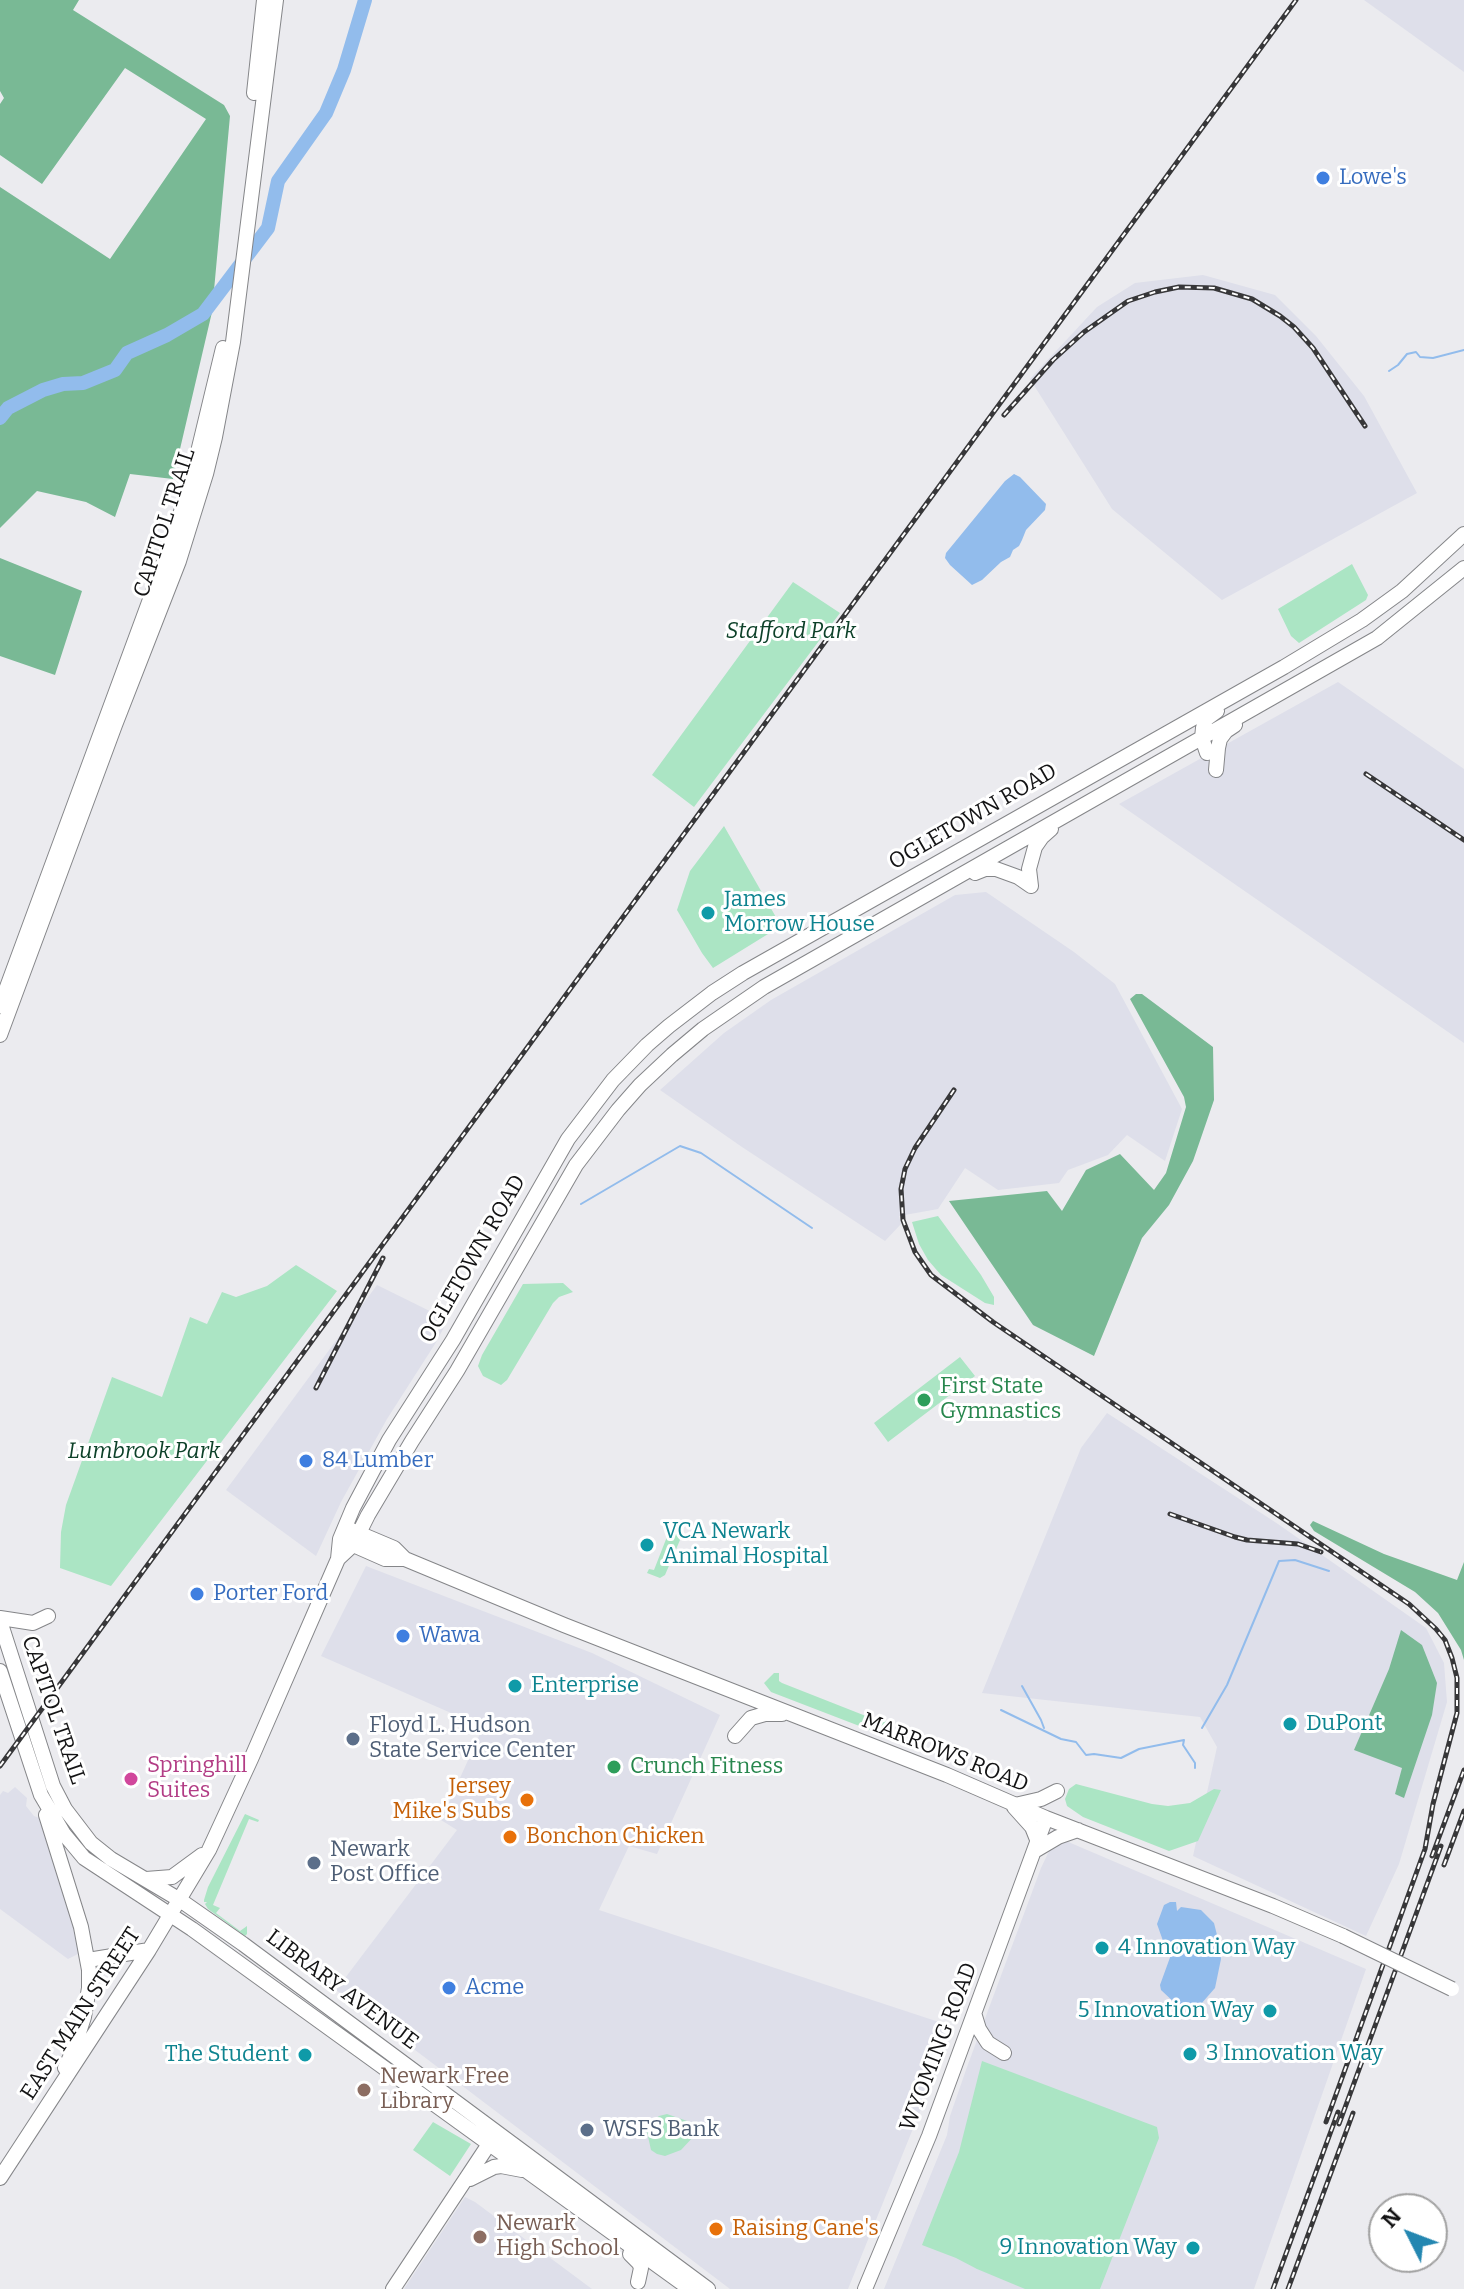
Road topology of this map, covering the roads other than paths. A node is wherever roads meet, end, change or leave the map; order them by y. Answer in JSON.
{"nodes":[{"id":1,"x":264,"y":0,"type":"edge"},
{"id":2,"x":276,"y":0,"type":"edge"},
{"id":3,"x":253,"y":144,"type":"junction"},
{"id":4,"x":229,"y":342,"type":"junction"},
{"id":5,"x":1464,"y":534,"type":"edge"},
{"id":6,"x":1464,"y":568,"type":"edge"},
{"id":7,"x":1284,"y":667,"type":"junction"},
{"id":8,"x":1263,"y":703,"type":"junction"},
{"id":9,"x":1202,"y":738,"type":"junction"},
{"id":10,"x":1207,"y":753,"type":"dead end"},
{"id":11,"x":1216,"y":770,"type":"dead end"},
{"id":12,"x":1069,"y":814,"type":"junction"},
{"id":13,"x":956,"y":878,"type":"junction"},
{"id":14,"x":792,"y":945,"type":"junction"},
{"id":15,"x":740,"y":1003,"type":"junction"},
{"id":16,"x":0,"y":1006,"type":"edge"},
{"id":17,"x":0,"y":1035,"type":"edge"},
{"id":18,"x":519,"y":1225,"type":"junction"},
{"id":19,"x":490,"y":1277,"type":"junction"},
{"id":20,"x":493,"y":1309,"type":"junction"},
{"id":21,"x":457,"y":1371,"type":"junction"},
{"id":22,"x":349,"y":1536,"type":"junction"},
{"id":23,"x":48,"y":1616,"type":"dead end"},
{"id":24,"x":0,"y":1620,"type":"edge"},
{"id":25,"x":4,"y":1676,"type":"edge"},
{"id":26,"x":791,"y":1714,"type":"junction"},
{"id":27,"x":735,"y":1736,"type":"dead end"},
{"id":28,"x":1057,"y":1791,"type":"dead end"},
{"id":29,"x":41,"y":1795,"type":"junction"},
{"id":30,"x":1013,"y":1804,"type":"junction"},
{"id":31,"x":1046,"y":1818,"type":"junction"},
{"id":32,"x":1078,"y":1830,"type":"junction"},
{"id":33,"x":1037,"y":1846,"type":"junction"},
{"id":34,"x":209,"y":1850,"type":"junction"},
{"id":35,"x":144,"y":1879,"type":"junction"},
{"id":36,"x":180,"y":1900,"type":"junction"},
{"id":37,"x":171,"y":1914,"type":"junction"},
{"id":38,"x":149,"y":1950,"type":"junction"},
{"id":39,"x":88,"y":1960,"type":"junction"},
{"id":40,"x":1458,"y":1992,"type":"edge"},
{"id":41,"x":975,"y":2016,"type":"junction"},
{"id":42,"x":1004,"y":2053,"type":"dead end"},
{"id":43,"x":50,"y":2103,"type":"junction"},
{"id":44,"x":491,"y":2137,"type":"junction"},
{"id":45,"x":526,"y":2171,"type":"junction"},
{"id":46,"x":0,"y":2178,"type":"edge"},
{"id":47,"x":464,"y":2183,"type":"junction"},
{"id":48,"x":575,"y":2207,"type":"junction"},
{"id":49,"x":685,"y":2285,"type":"edge"},
{"id":50,"x":393,"y":2289,"type":"edge"},
{"id":51,"x":708,"y":2289,"type":"edge"},
{"id":52,"x":865,"y":2289,"type":"edge"}],
"edges":[{"from":1,"to":3,"type":"main road","name":"CAPITOL TRAIL"},
{"from":2,"to":3,"type":"main road","name":"CAPITOL TRAIL"},
{"from":3,"to":4,"type":"main road","name":"CAPITOL TRAIL"},
{"from":4,"to":16,"type":"main road","name":"CAPITOL TRAIL"},
{"from":4,"to":17,"type":"main road","name":"CAPITOL TRAIL"},
{"from":5,"to":7,"type":"main road","name":"OGLETOWN ROAD"},
{"from":6,"to":8,"type":"main road","name":"OGLETOWN ROAD"},
{"from":7,"to":9,"type":"main road"},
{"from":7,"to":14,"type":"main road","name":"OGLETOWN ROAD"},
{"from":8,"to":9,"type":"main road","name":"OGLETOWN ROAD"},
{"from":8,"to":11,"type":"main road"},
{"from":9,"to":10,"type":"main road"},
{"from":9,"to":12,"type":"main road","name":"OGLETOWN ROAD"},
{"from":12,"to":13,"type":"main road","name":"OGLETOWN ROAD"},
{"from":12,"to":13,"type":"main road"},
{"from":13,"to":15,"type":"main road","name":"OGLETOWN ROAD"},
{"from":14,"to":15,"type":"main road"},
{"from":14,"to":18,"type":"main road","name":"OGLETOWN ROAD"},
{"from":15,"to":20,"type":"main road","name":"OGLETOWN ROAD"},
{"from":18,"to":19,"type":"main road","name":"OGLETOWN ROAD"},
{"from":18,"to":20,"type":"main road"},
{"from":19,"to":21,"type":"main road"},
{"from":19,"to":22,"type":"main road","name":"OGLETOWN ROAD"},
{"from":20,"to":21,"type":"main road","name":"OGLETOWN ROAD"},
{"from":21,"to":22,"type":"main road","name":"OGLETOWN ROAD"},
{"from":22,"to":26,"type":"main road","name":"MARROWS ROAD"},
{"from":22,"to":34,"type":"main road","name":"OGLETOWN ROAD"},
{"from":23,"to":24,"type":"main road"},
{"from":24,"to":25,"type":"main road","name":"CAPITOL TRAIL"},
{"from":25,"to":29,"type":"main road","name":"CAPITOL TRAIL"},
{"from":25,"to":35,"type":"main road","name":"CAPITOL TRAIL"},
{"from":26,"to":27,"type":"main road"},
{"from":26,"to":30,"type":"main road","name":"MARROWS ROAD"},
{"from":28,"to":30,"type":"main road"},
{"from":29,"to":37,"type":"main road","name":"CAPITOL TRAIL"},
{"from":29,"to":39,"type":"main road"},
{"from":30,"to":31,"type":"main road","name":"MARROWS ROAD"},
{"from":30,"to":33,"type":"main road"},
{"from":31,"to":32,"type":"main road","name":"MARROWS ROAD"},
{"from":31,"to":33,"type":"main road","name":"WYOMING ROAD"},
{"from":32,"to":33,"type":"main road"},
{"from":32,"to":40,"type":"main road","name":"MARROWS ROAD","bridge":true},
{"from":33,"to":41,"type":"main road","name":"WYOMING ROAD"},
{"from":34,"to":35,"type":"main road"},
{"from":34,"to":36,"type":"main road","name":"OGLETOWN ROAD"},
{"from":35,"to":36,"type":"main road","name":"CAPITOL TRAIL"},
{"from":36,"to":37,"type":"main road","name":"OGLETOWN ROAD"},
{"from":36,"to":44,"type":"main road","name":"LIBRARY AVENUE"},
{"from":37,"to":38,"type":"main road","name":"EAST MAIN STREET"},
{"from":37,"to":44,"type":"main road","name":"LIBRARY AVENUE"},
{"from":38,"to":39,"type":"main road"},
{"from":38,"to":43,"type":"main road","name":"EAST MAIN STREET"},
{"from":39,"to":43,"type":"main road"},
{"from":41,"to":42,"type":"main road"},
{"from":41,"to":52,"type":"main road","name":"WYOMING ROAD"},
{"from":43,"to":46,"type":"main road","name":"EAST MAIN STREET"},
{"from":44,"to":45,"type":"main road","name":"LIBRARY AVENUE"},
{"from":44,"to":47,"type":"main road"},
{"from":44,"to":51,"type":"main road","name":"LIBRARY AVENUE"},
{"from":45,"to":47,"type":"main road"},
{"from":45,"to":48,"type":"main road","name":"LIBRARY AVENUE"},
{"from":47,"to":50,"type":"main road"},
{"from":48,"to":49,"type":"main road","name":"LIBRARY AVENUE"},
{"from":48,"to":49,"type":"main road"}]}
